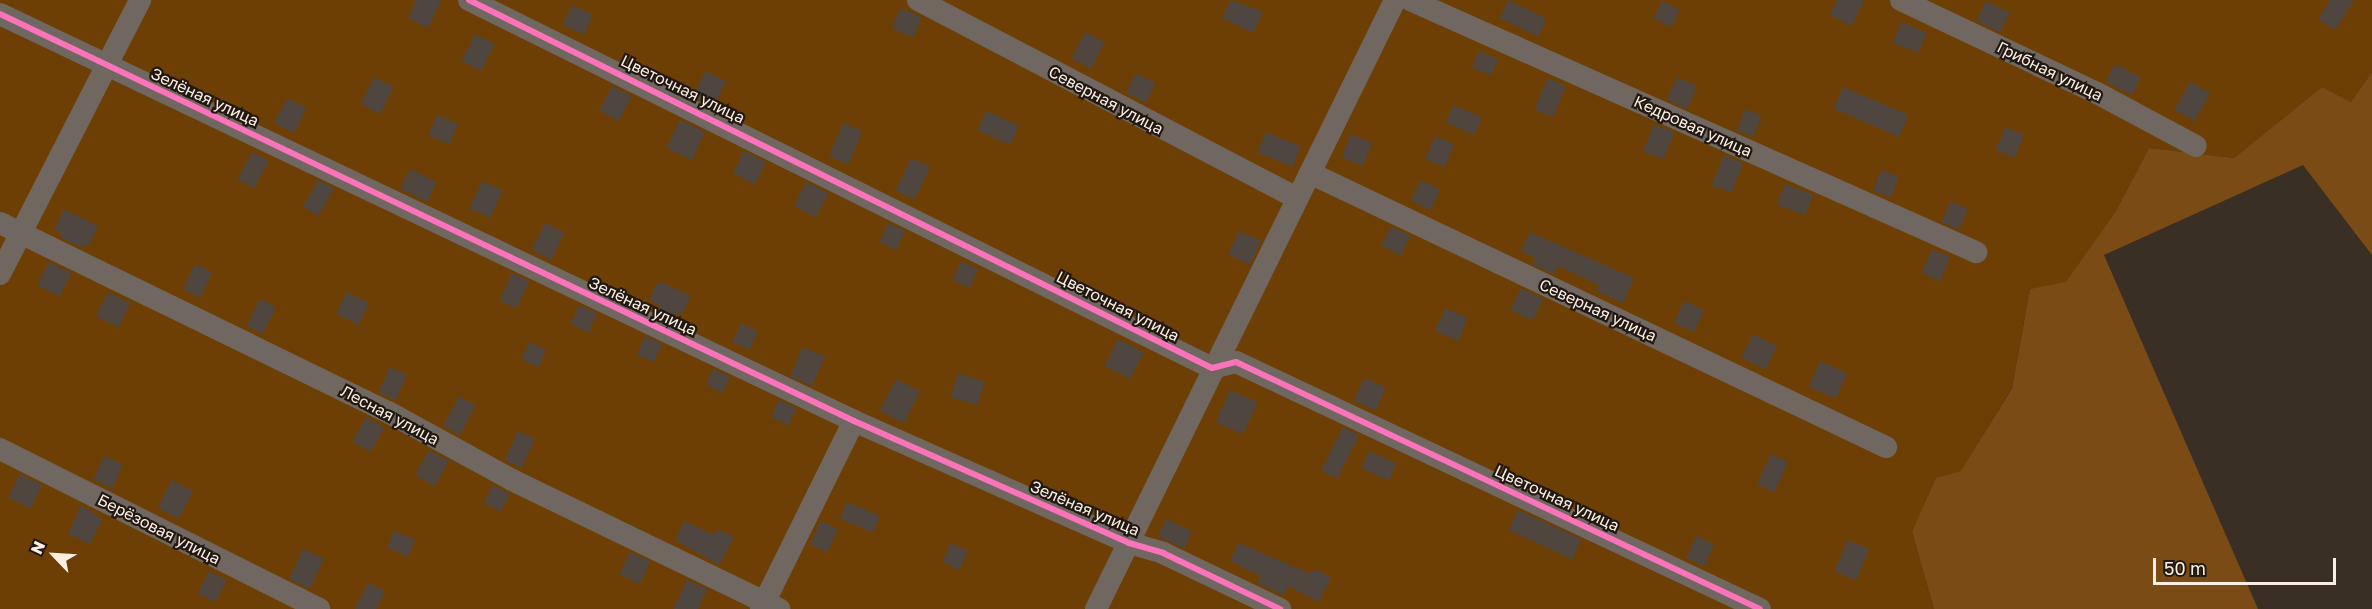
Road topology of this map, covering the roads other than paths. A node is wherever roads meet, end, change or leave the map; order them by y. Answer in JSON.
{"nodes":[{"id":1,"x":140,"y":0,"type":"edge"},
{"id":2,"x":469,"y":0,"type":"edge"},
{"id":3,"x":918,"y":0,"type":"edge"},
{"id":4,"x":1395,"y":0,"type":"edge"},
{"id":5,"x":1410,"y":0,"type":"edge"},
{"id":6,"x":1901,"y":0,"type":"edge"},
{"id":7,"x":0,"y":14,"type":"edge"},
{"id":8,"x":107,"y":65,"type":"junction"},
{"id":9,"x":2196,"y":146,"type":"dead end"},
{"id":10,"x":1310,"y":173,"type":"junction"},
{"id":11,"x":1296,"y":198,"type":"junction"},
{"id":12,"x":10,"y":228,"type":"edge"},
{"id":13,"x":1976,"y":252,"type":"dead end"},
{"id":14,"x":0,"y":274,"type":"edge"},
{"id":15,"x":1212,"y":368,"type":"junction"},
{"id":16,"x":854,"y":421,"type":"junction"},
{"id":17,"x":1886,"y":447,"type":"dead end"},
{"id":18,"x":0,"y":449,"type":"edge"},
{"id":19,"x":1129,"y":543,"type":"junction"},
{"id":20,"x":768,"y":607,"type":"edge"},
{"id":21,"x":319,"y":609,"type":"edge"},
{"id":22,"x":1096,"y":609,"type":"edge"},
{"id":23,"x":1280,"y":609,"type":"edge"},
{"id":24,"x":1760,"y":609,"type":"edge"}],
"edges":[{"from":1,"to":8,"type":"street"},
{"from":2,"to":15,"type":"street","name":"Цветочная улица"},
{"from":3,"to":11,"type":"street","name":"Северная улица"},
{"from":4,"to":10,"type":"street"},
{"from":5,"to":13,"type":"street","name":"Кедровая улица"},
{"from":6,"to":9,"type":"street","name":"Грибная улица"},
{"from":7,"to":8,"type":"street","name":"Зелёная улица"},
{"from":8,"to":12,"type":"street"},
{"from":8,"to":16,"type":"street","name":"Зелёная улица"},
{"from":10,"to":11,"type":"street"},
{"from":10,"to":17,"type":"street","name":"Северная улица"},
{"from":11,"to":15,"type":"street"},
{"from":12,"to":14,"type":"street"},
{"from":12,"to":20,"type":"street","name":"Лесная улица"},
{"from":15,"to":19,"type":"street"},
{"from":15,"to":24,"type":"street","name":"Цветочная улица"},
{"from":16,"to":19,"type":"street","name":"Зелёная улица"},
{"from":16,"to":20,"type":"street"},
{"from":18,"to":21,"type":"street","name":"Берёзовая улица"},
{"from":19,"to":22,"type":"street"},
{"from":19,"to":23,"type":"street","name":"Зелёная улица"}]}
